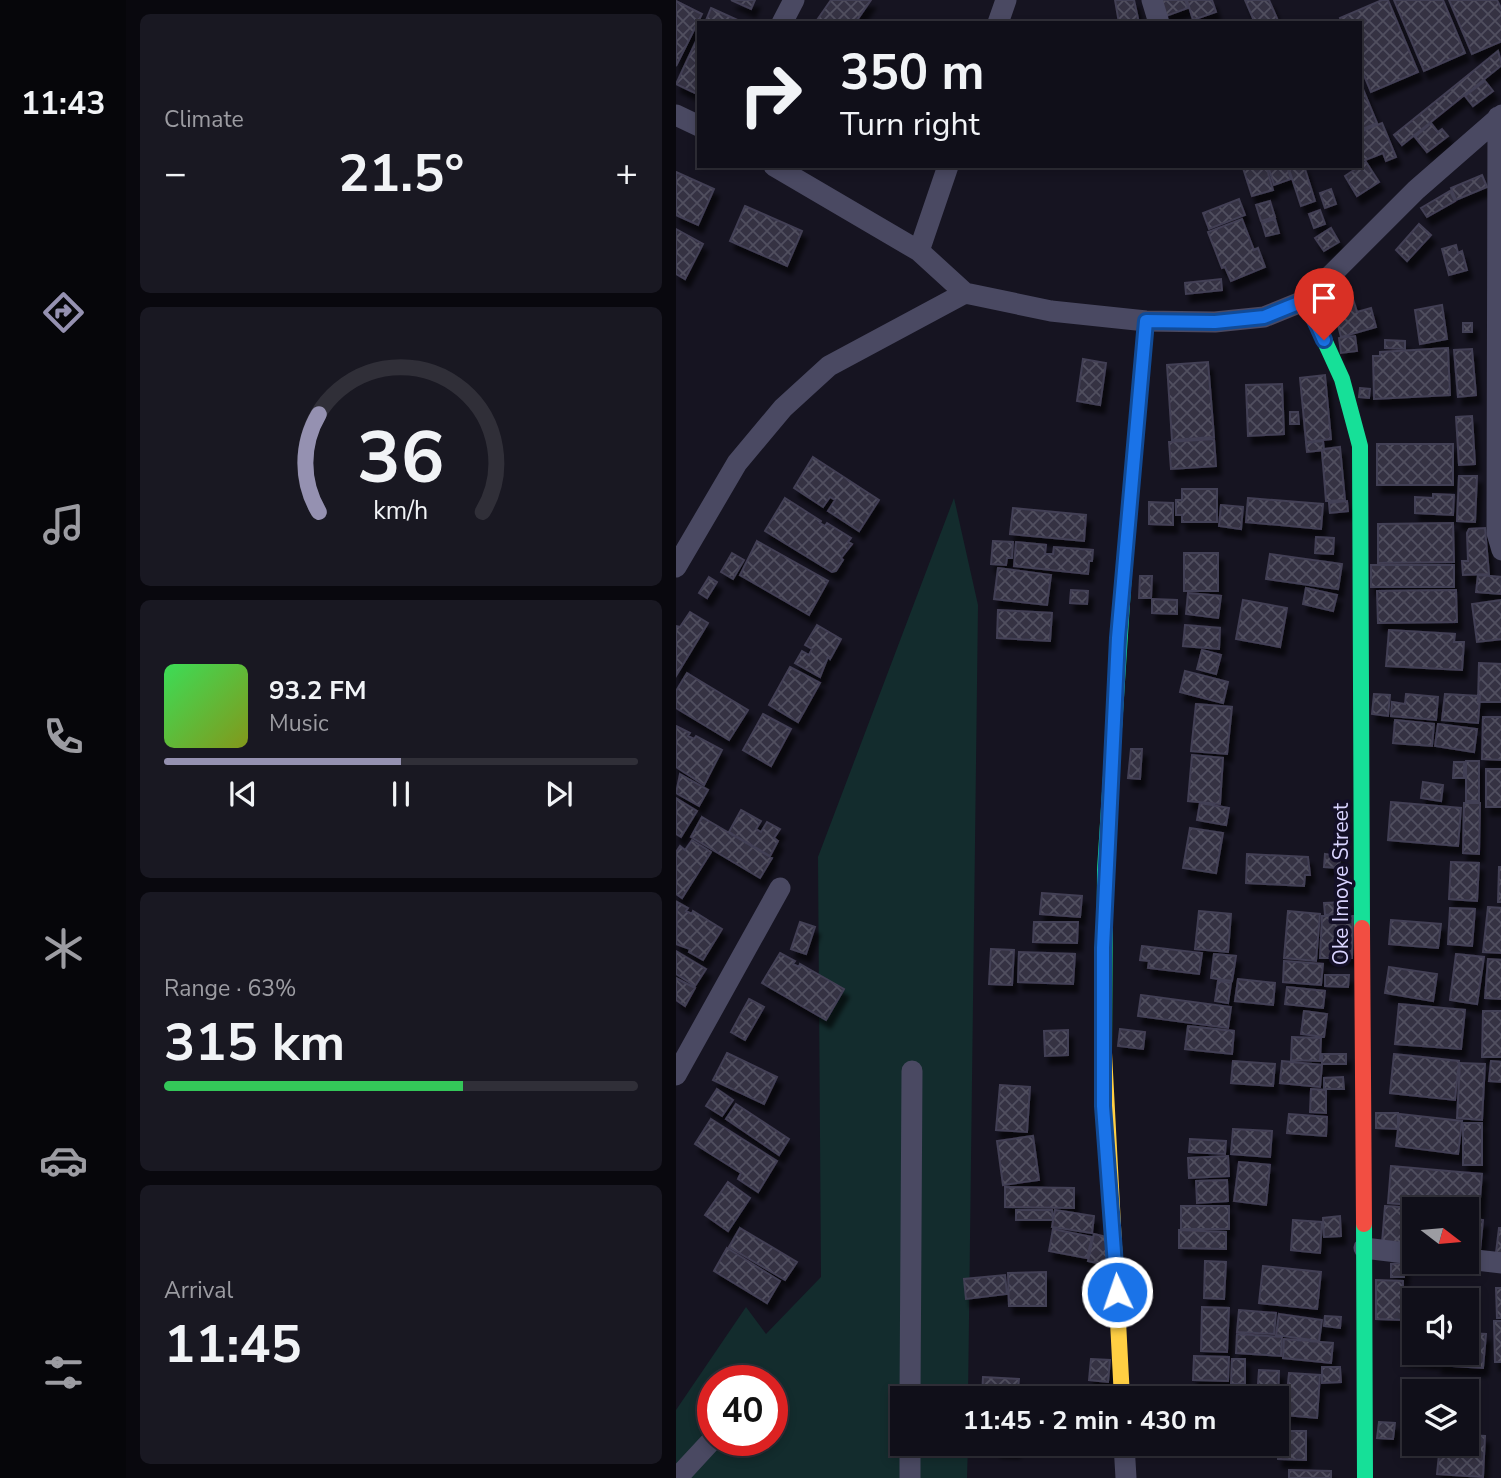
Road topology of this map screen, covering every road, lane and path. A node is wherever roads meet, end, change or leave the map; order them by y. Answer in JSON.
{"nodes":[{"id":1,"x":794,"y":0,"type":"edge"},
{"id":2,"x":1006,"y":0,"type":"edge"},
{"id":3,"x":1152,"y":0,"type":"edge"},
{"id":4,"x":783,"y":21,"type":"edge"},
{"id":5,"x":999,"y":21,"type":"edge"},
{"id":6,"x":1158,"y":21,"type":"edge"},
{"id":7,"x":676,"y":115,"type":"edge"},
{"id":8,"x":1500,"y":116,"type":"edge"},
{"id":9,"x":697,"y":124,"type":"edge"},
{"id":10,"x":777,"y":168,"type":"edge"},
{"id":11,"x":947,"y":168,"type":"edge"},
{"id":12,"x":919,"y":251,"type":"junction"},
{"id":13,"x":965,"y":293,"type":"junction"},
{"id":14,"x":1306,"y":300,"type":"junction"},
{"id":15,"x":1146,"y":321,"type":"junction"},
{"id":16,"x":1501,"y":550,"type":"edge"},
{"id":17,"x":676,"y":567,"type":"edge"},
{"id":18,"x":780,"y":888,"type":"dead end"},
{"id":19,"x":912,"y":1071,"type":"dead end"},
{"id":20,"x":676,"y":1075,"type":"edge"},
{"id":21,"x":1364,"y":1248,"type":"junction"},
{"id":22,"x":1402,"y":1253,"type":"edge"},
{"id":23,"x":1479,"y":1260,"type":"edge"},
{"id":24,"x":1501,"y":1263,"type":"edge"},
{"id":25,"x":910,"y":1386,"type":"edge"},
{"id":26,"x":1121,"y":1386,"type":"edge"},
{"id":27,"x":697,"y":1456,"type":"edge"},
{"id":28,"x":910,"y":1456,"type":"edge"},
{"id":29,"x":1125,"y":1456,"type":"edge"},
{"id":30,"x":677,"y":1478,"type":"edge"},
{"id":31,"x":910,"y":1478,"type":"edge"},
{"id":32,"x":1126,"y":1478,"type":"edge"},
{"id":33,"x":1365,"y":1478,"type":"edge"}],
"edges":[{"from":1,"to":4,"type":"street"},
{"from":2,"to":5,"type":"street"},
{"from":3,"to":6,"type":"street"},
{"from":7,"to":9,"type":"street"},
{"from":8,"to":14,"type":"street"},
{"from":8,"to":16,"type":"street"},
{"from":10,"to":12,"type":"street"},
{"from":11,"to":12,"type":"street"},
{"from":12,"to":13,"type":"street"},
{"from":13,"to":15,"type":"street"},
{"from":13,"to":17,"type":"street"},
{"from":14,"to":15,"type":"street"},
{"from":14,"to":21,"type":"street","name":"Oke Imoye Street"},
{"from":15,"to":26,"type":"street"},
{"from":18,"to":20,"type":"street"},
{"from":19,"to":25,"type":"street"},
{"from":21,"to":22,"type":"street"},
{"from":21,"to":33,"type":"street","name":"Oke Imoye Street"},
{"from":23,"to":24,"type":"street"},
{"from":27,"to":30,"type":"street"},
{"from":28,"to":31,"type":"street"},
{"from":29,"to":32,"type":"street"}]}
